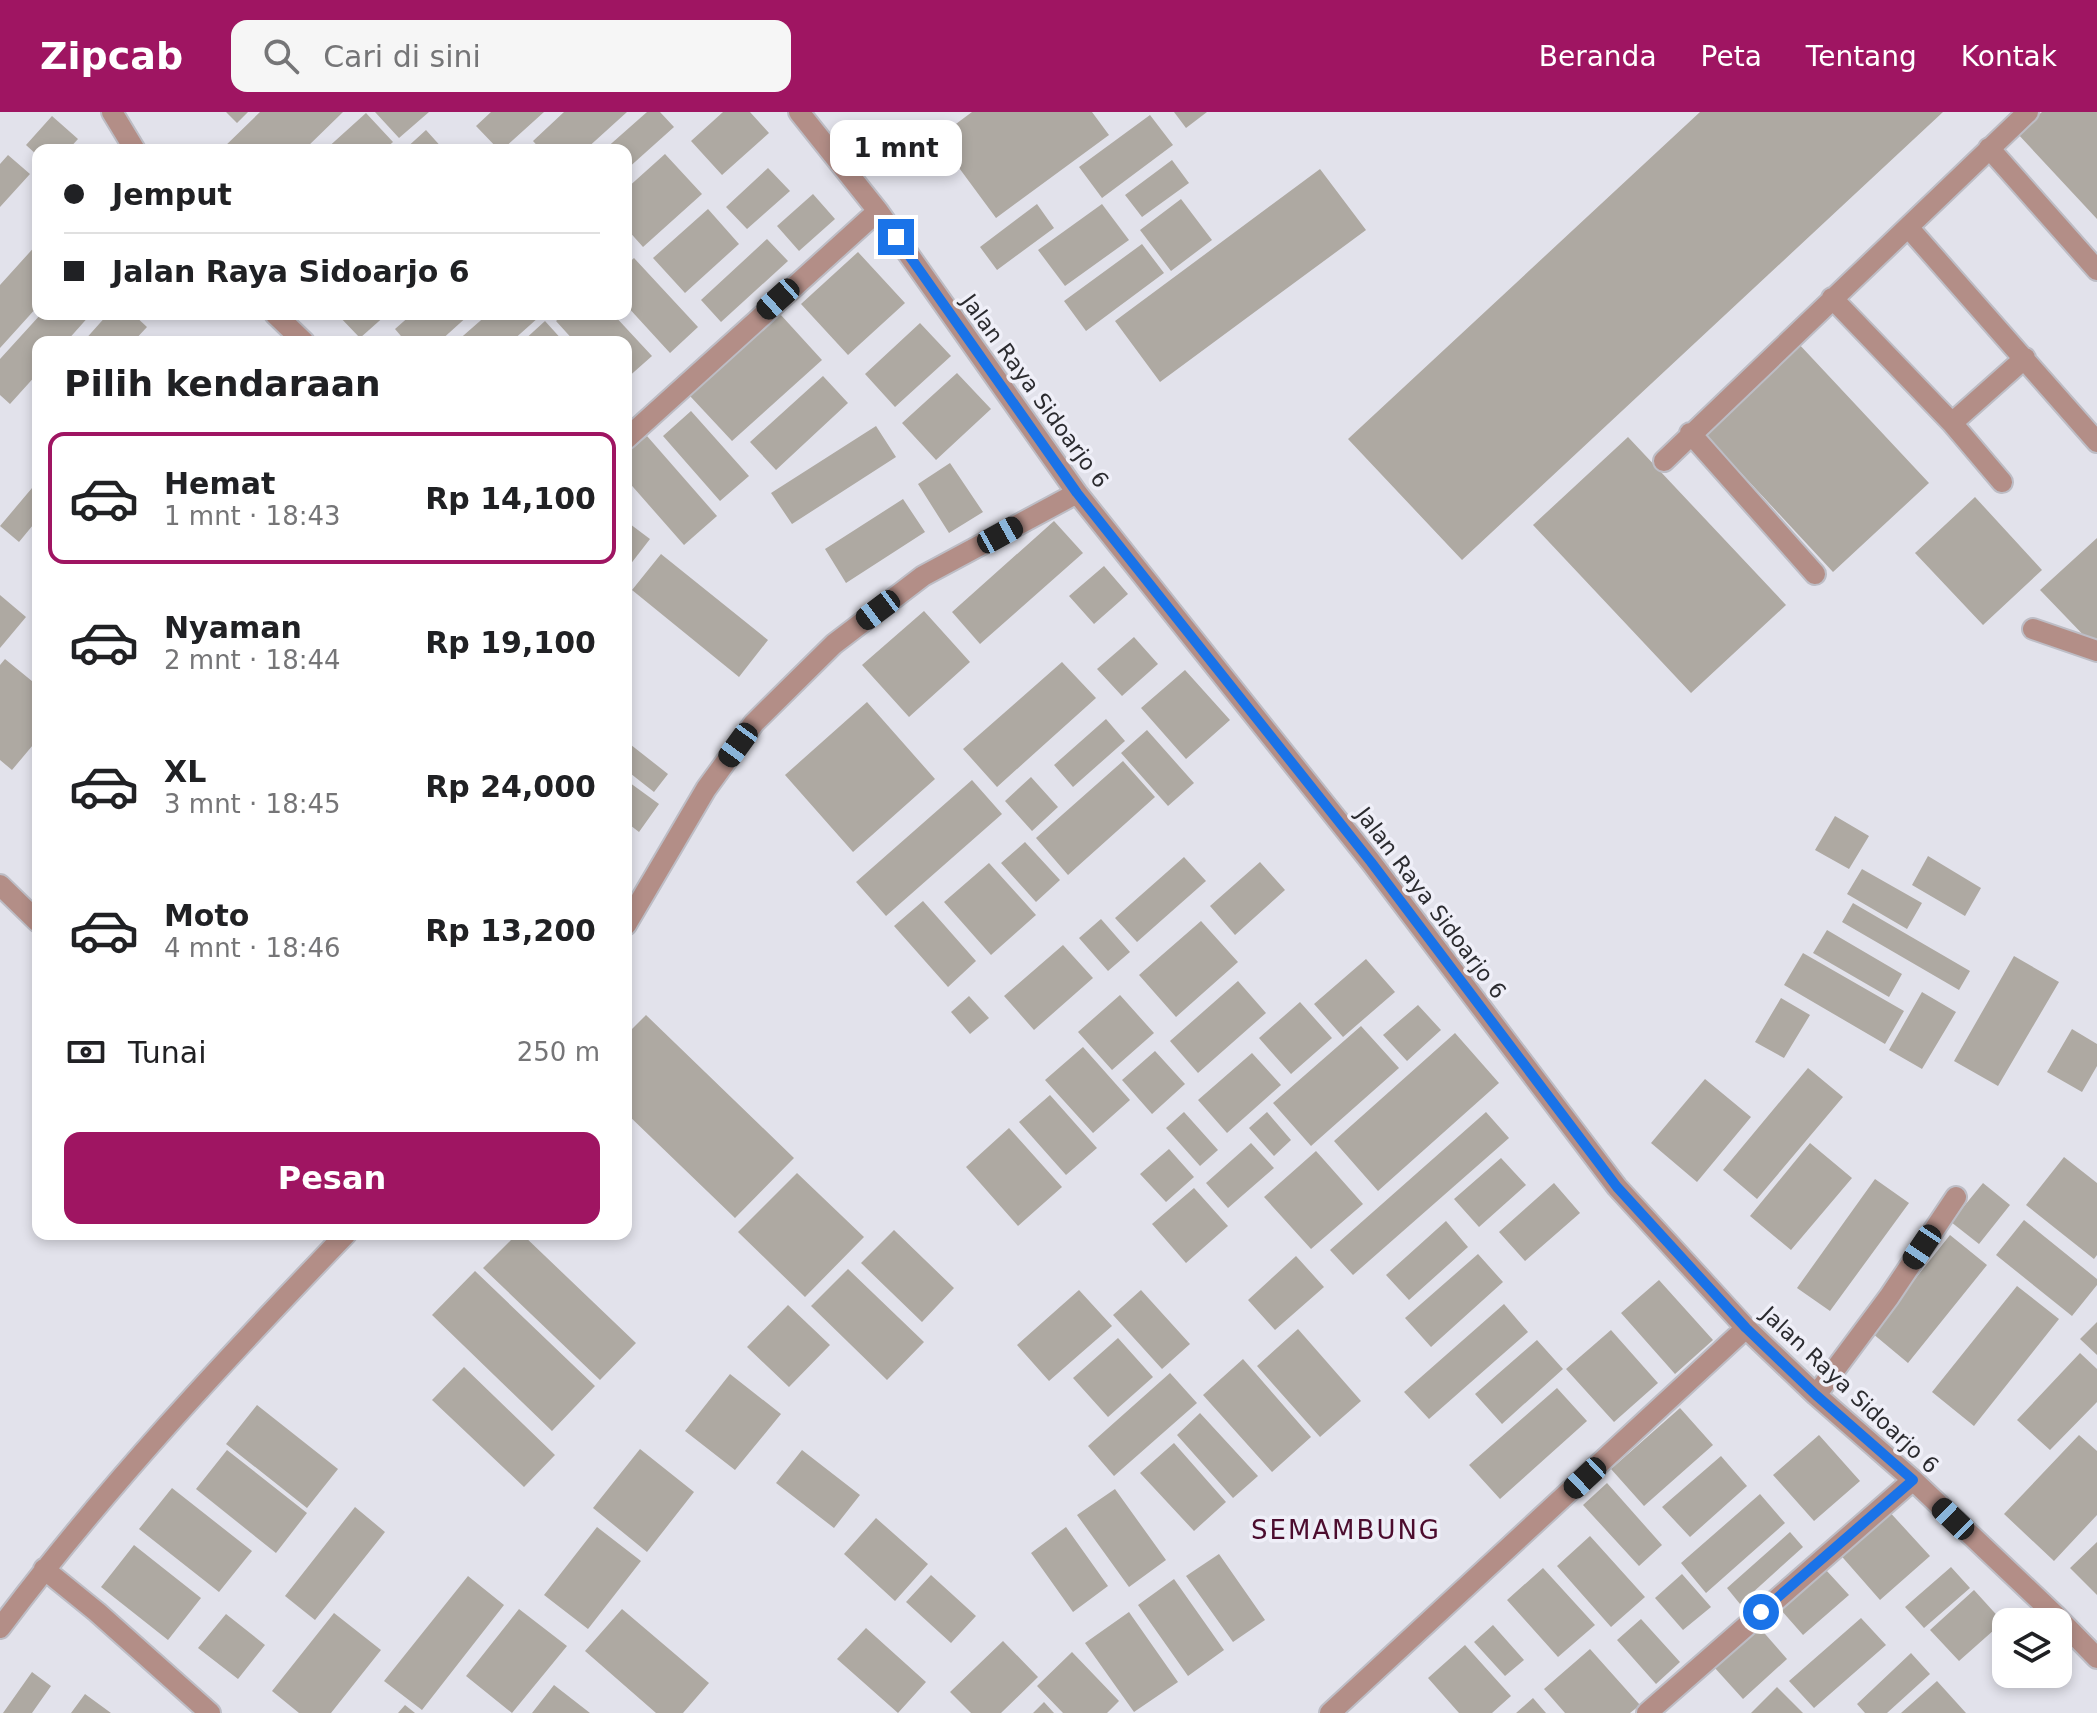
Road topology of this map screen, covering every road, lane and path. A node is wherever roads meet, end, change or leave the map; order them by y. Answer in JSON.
{"nodes":[{"id":1,"x":112,"y":112,"type":"edge"},
{"id":2,"x":799,"y":112,"type":"edge"},
{"id":3,"x":2028,"y":112,"type":"edge"},
{"id":4,"x":131,"y":144,"type":"edge"},
{"id":5,"x":1989,"y":148,"type":"junction"},
{"id":6,"x":878,"y":211,"type":"junction"},
{"id":7,"x":1908,"y":227,"type":"junction"},
{"id":8,"x":2097,"y":270,"type":"edge"},
{"id":9,"x":1832,"y":298,"type":"junction"},
{"id":10,"x":281,"y":320,"type":"edge"},
{"id":11,"x":298,"y":336,"type":"edge"},
{"id":12,"x":2025,"y":358,"type":"junction"},
{"id":13,"x":1952,"y":423,"type":"junction"},
{"id":14,"x":1690,"y":433,"type":"junction"},
{"id":15,"x":632,"y":434,"type":"edge"},
{"id":16,"x":2097,"y":442,"type":"edge"},
{"id":17,"x":1664,"y":461,"type":"dead end"},
{"id":18,"x":2002,"y":482,"type":"dead end"},
{"id":19,"x":1077,"y":493,"type":"junction"},
{"id":20,"x":1815,"y":574,"type":"dead end"},
{"id":21,"x":2033,"y":629,"type":"dead end"},
{"id":22,"x":2097,"y":651,"type":"edge"},
{"id":23,"x":0,"y":885,"type":"edge"},
{"id":24,"x":632,"y":915,"type":"edge"},
{"id":25,"x":32,"y":916,"type":"edge"},
{"id":26,"x":1956,"y":1197,"type":"dead end"},
{"id":27,"x":340,"y":1240,"type":"edge"},
{"id":28,"x":1746,"y":1328,"type":"junction"},
{"id":29,"x":1816,"y":1395,"type":"junction"},
{"id":30,"x":1913,"y":1480,"type":"junction"},
{"id":31,"x":44,"y":1569,"type":"junction"},
{"id":32,"x":0,"y":1628,"type":"edge"},
{"id":33,"x":2097,"y":1658,"type":"edge"},
{"id":34,"x":210,"y":1713,"type":"edge"},
{"id":35,"x":1330,"y":1713,"type":"edge"},
{"id":36,"x":1647,"y":1713,"type":"edge"}],
"edges":[{"from":1,"to":4,"type":"street"},
{"from":2,"to":6,"type":"street","name":"Jalan Raya Sidoarjo 6"},
{"from":3,"to":5,"type":"street"},
{"from":5,"to":7,"type":"street"},
{"from":5,"to":8,"type":"street"},
{"from":6,"to":15,"type":"street"},
{"from":6,"to":19,"type":"street","name":"Jalan Raya Sidoarjo 6"},
{"from":7,"to":9,"type":"street"},
{"from":7,"to":12,"type":"street"},
{"from":9,"to":13,"type":"street"},
{"from":9,"to":14,"type":"street"},
{"from":10,"to":11,"type":"street"},
{"from":12,"to":13,"type":"street"},
{"from":12,"to":16,"type":"street"},
{"from":13,"to":18,"type":"street"},
{"from":14,"to":17,"type":"street"},
{"from":14,"to":20,"type":"street"},
{"from":19,"to":24,"type":"street"},
{"from":19,"to":28,"type":"street","name":"Jalan Raya Sidoarjo 6"},
{"from":21,"to":22,"type":"street"},
{"from":23,"to":25,"type":"street"},
{"from":26,"to":29,"type":"street"},
{"from":27,"to":31,"type":"street"},
{"from":28,"to":29,"type":"street","name":"Jalan Raya Sidoarjo 6"},
{"from":28,"to":35,"type":"street"},
{"from":29,"to":30,"type":"street","name":"Jalan Raya Sidoarjo 6"},
{"from":30,"to":33,"type":"street","name":"Jalan Raya Sidoarjo 6"},
{"from":30,"to":36,"type":"street"},
{"from":31,"to":32,"type":"street"},
{"from":31,"to":34,"type":"street"}]}
